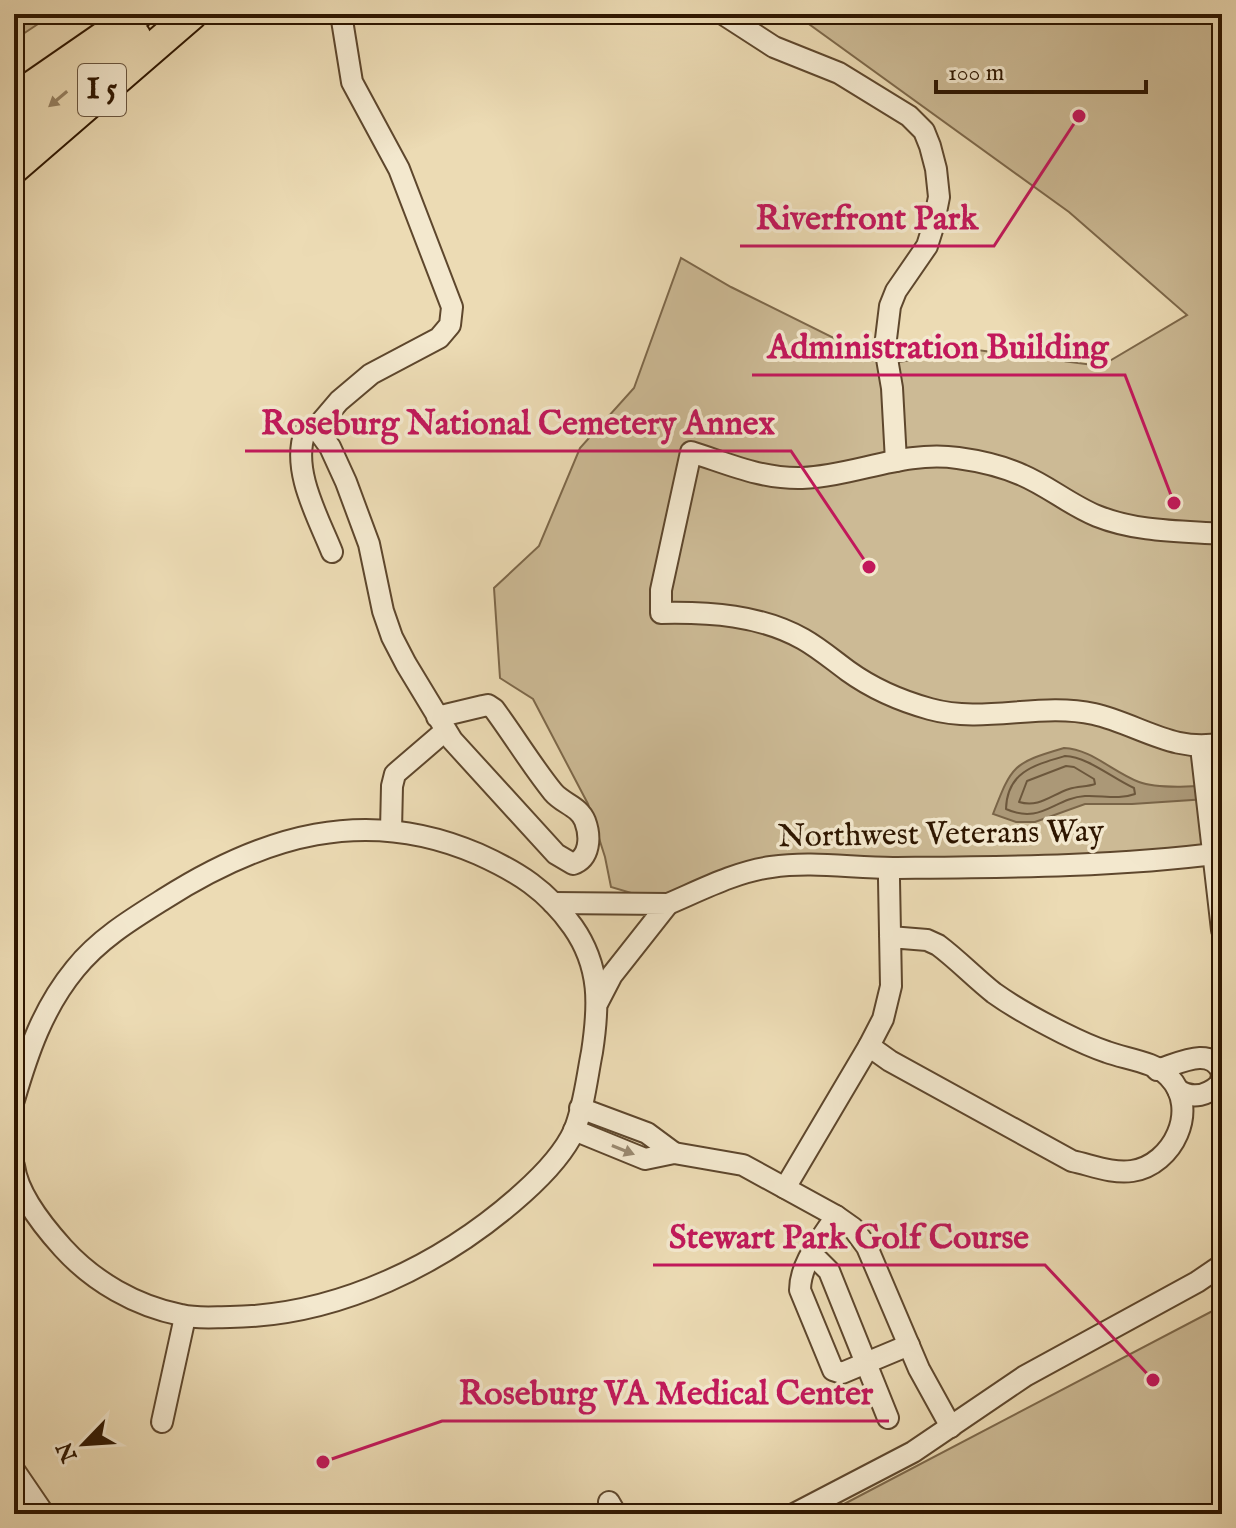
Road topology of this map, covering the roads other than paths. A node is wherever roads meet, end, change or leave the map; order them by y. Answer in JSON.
{"nodes":[{"id":1,"x":137,"y":14,"type":"edge"},
{"id":2,"x":161,"y":14,"type":"edge"},
{"id":3,"x":192,"y":14,"type":"edge"},
{"id":4,"x":341,"y":14,"type":"edge"},
{"id":5,"x":723,"y":14,"type":"edge"},
{"id":6,"x":14,"y":99,"type":"edge"},
{"id":7,"x":14,"y":136,"type":"edge"},
{"id":8,"x":14,"y":168,"type":"edge"},
{"id":9,"x":316,"y":428,"type":"junction"},
{"id":10,"x":896,"y":461,"type":"junction"},
{"id":11,"x":1222,"y":534,"type":"edge"},
{"id":12,"x":332,"y":552,"type":"dead end"},
{"id":13,"x":441,"y":724,"type":"junction"},
{"id":14,"x":1222,"y":743,"type":"edge"},
{"id":15,"x":1201,"y":747,"type":"junction"},
{"id":16,"x":391,"y":830,"type":"junction"},
{"id":17,"x":1217,"y":854,"type":"edge"},
{"id":18,"x":889,"y":868,"type":"junction"},
{"id":19,"x":553,"y":903,"type":"junction"},
{"id":20,"x":668,"y":904,"type":"junction"},
{"id":21,"x":1222,"y":930,"type":"edge"},
{"id":22,"x":890,"y":937,"type":"junction"},
{"id":23,"x":598,"y":1002,"type":"junction"},
{"id":24,"x":869,"y":1046,"type":"junction"},
{"id":25,"x":1157,"y":1070,"type":"junction"},
{"id":26,"x":1222,"y":1074,"type":"edge"},
{"id":27,"x":1178,"y":1090,"type":"junction"},
{"id":28,"x":14,"y":1100,"type":"edge"},
{"id":29,"x":580,"y":1108,"type":"junction"},
{"id":30,"x":574,"y":1130,"type":"junction"},
{"id":31,"x":674,"y":1153,"type":"junction"},
{"id":32,"x":14,"y":1166,"type":"edge"},
{"id":33,"x":14,"y":1173,"type":"edge"},
{"id":34,"x":785,"y":1188,"type":"junction"},
{"id":35,"x":836,"y":1216,"type":"junction"},
{"id":36,"x":812,"y":1254,"type":"junction"},
{"id":37,"x":1222,"y":1265,"type":"edge"},
{"id":38,"x":185,"y":1317,"type":"junction"},
{"id":39,"x":909,"y":1345,"type":"junction"},
{"id":40,"x":866,"y":1363,"type":"junction"},
{"id":41,"x":888,"y":1418,"type":"dead end"},
{"id":42,"x":162,"y":1422,"type":"dead end"},
{"id":43,"x":951,"y":1427,"type":"junction"},
{"id":44,"x":14,"y":1470,"type":"edge"},
{"id":45,"x":44,"y":1514,"type":"edge"},
{"id":46,"x":794,"y":1514,"type":"edge"}],
"edges":[{"from":1,"to":6,"type":"highway"},
{"from":2,"to":7,"type":"highway","number":"I 5","one_way":true},
{"from":3,"to":8,"type":"highway","number":"I 5"},
{"from":4,"to":9,"type":"street"},
{"from":5,"to":10,"type":"street"},
{"from":9,"to":12,"type":"street"},
{"from":9,"to":13,"type":"street"},
{"from":10,"to":11,"type":"street"},
{"from":10,"to":15,"type":"street"},
{"from":13,"to":13,"type":"street"},
{"from":13,"to":16,"type":"street"},
{"from":14,"to":15,"type":"street"},
{"from":15,"to":17,"type":"street"},
{"from":16,"to":19,"type":"street","name":"Northwest Veterans Way"},
{"from":16,"to":28,"type":"street","name":"Northwest Veterans Way"},
{"from":17,"to":18,"type":"street","name":"Northwest Veterans Way"},
{"from":17,"to":21,"type":"street"},
{"from":18,"to":20,"type":"street","name":"Northwest Veterans Way"},
{"from":18,"to":22,"type":"street"},
{"from":19,"to":20,"type":"street","name":"Northwest Veterans Way"},
{"from":19,"to":23,"type":"street","name":"Northwest Veterans Way"},
{"from":20,"to":23,"type":"street","name":"Northwest Veterans Way"},
{"from":22,"to":24,"type":"street"},
{"from":22,"to":25,"type":"street"},
{"from":23,"to":29,"type":"street","name":"Northwest Veterans Way"},
{"from":24,"to":27,"type":"street"},
{"from":24,"to":34,"type":"street"},
{"from":25,"to":26,"type":"street"},
{"from":25,"to":27,"type":"street"},
{"from":26,"to":27,"type":"street"},
{"from":29,"to":30,"type":"street","name":"Northwest Veterans Way"},
{"from":29,"to":31,"type":"street"},
{"from":30,"to":31,"type":"street","one_way":true},
{"from":30,"to":38,"type":"street","name":"Northwest Veterans Way"},
{"from":31,"to":34,"type":"street"},
{"from":32,"to":33,"type":"street","name":"Northwest Veterans Way"},
{"from":33,"to":38,"type":"street","name":"Northwest Veterans Way"},
{"from":34,"to":35,"type":"street"},
{"from":35,"to":36,"type":"street"},
{"from":35,"to":39,"type":"street"},
{"from":36,"to":40,"type":"street"},
{"from":36,"to":40,"type":"street"},
{"from":37,"to":43,"type":"street"},
{"from":38,"to":42,"type":"street"},
{"from":39,"to":40,"type":"street"},
{"from":39,"to":43,"type":"street"},
{"from":40,"to":41,"type":"street"},
{"from":43,"to":46,"type":"street"},
{"from":44,"to":45,"type":"street"}]}
